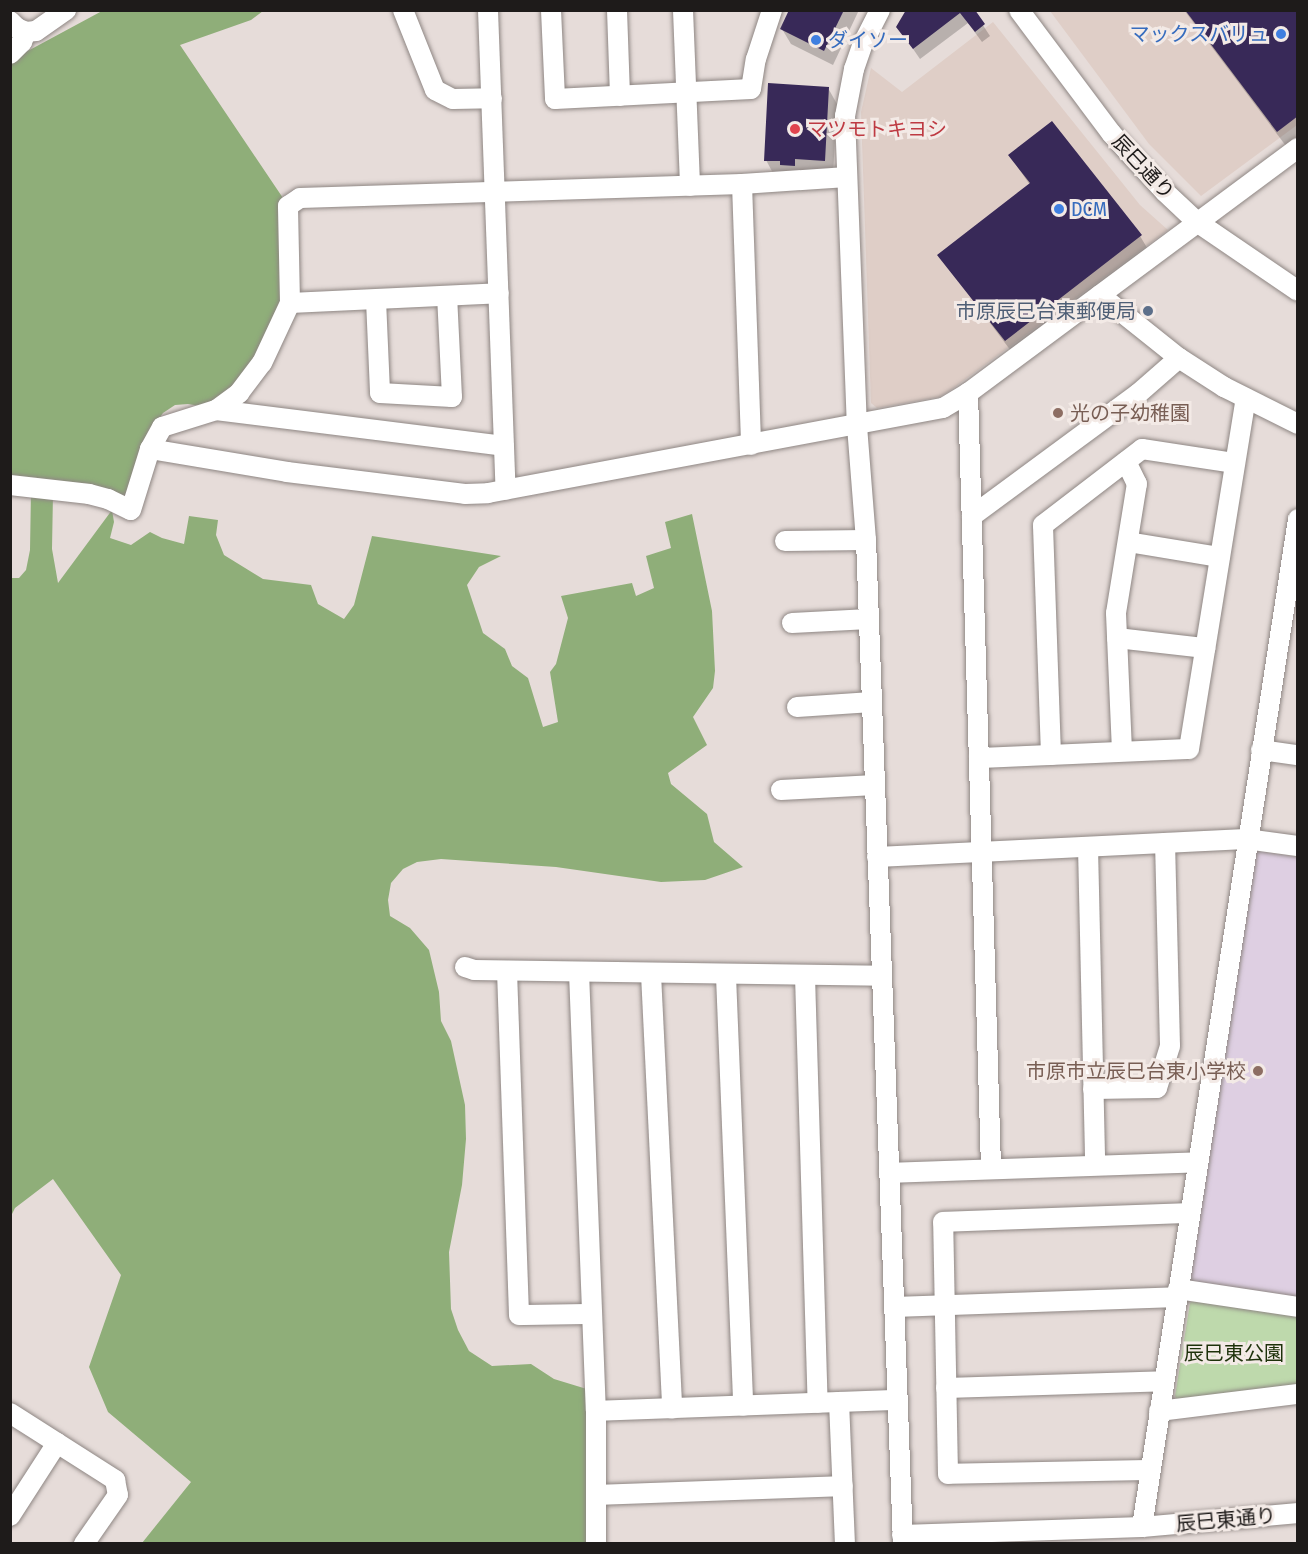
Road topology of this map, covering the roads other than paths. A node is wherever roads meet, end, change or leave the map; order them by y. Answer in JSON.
{"nodes":[{"id":1,"x":66,"y":10,"type":"edge"},
{"id":2,"x":403,"y":10,"type":"edge"},
{"id":3,"x":488,"y":10,"type":"edge"},
{"id":4,"x":551,"y":10,"type":"edge"},
{"id":5,"x":617,"y":10,"type":"edge"},
{"id":6,"x":683,"y":10,"type":"edge"},
{"id":7,"x":772,"y":10,"type":"edge"},
{"id":8,"x":880,"y":10,"type":"edge"},
{"id":9,"x":1019,"y":10,"type":"edge"},
{"id":10,"x":18,"y":27,"type":"edge"},
{"id":11,"x":10,"y":54,"type":"edge"},
{"id":12,"x":687,"y":93,"type":"junction"},
{"id":13,"x":620,"y":96,"type":"junction"},
{"id":14,"x":492,"y":98,"type":"junction"},
{"id":15,"x":1298,"y":148,"type":"edge"},
{"id":16,"x":847,"y":177,"type":"junction"},
{"id":17,"x":742,"y":184,"type":"junction"},
{"id":18,"x":690,"y":186,"type":"junction"},
{"id":19,"x":496,"y":191,"type":"junction"},
{"id":20,"x":1197,"y":222,"type":"junction"},
{"id":21,"x":1298,"y":291,"type":"edge"},
{"id":22,"x":499,"y":293,"type":"junction"},
{"id":23,"x":1100,"y":295,"type":"junction"},
{"id":24,"x":447,"y":296,"type":"junction"},
{"id":25,"x":376,"y":300,"type":"junction"},
{"id":26,"x":290,"y":303,"type":"junction"},
{"id":27,"x":1179,"y":357,"type":"junction"},
{"id":28,"x":968,"y":393,"type":"junction"},
{"id":29,"x":1246,"y":399,"type":"junction"},
{"id":30,"x":216,"y":410,"type":"junction"},
{"id":31,"x":1298,"y":424,"type":"edge"},
{"id":32,"x":857,"y":426,"type":"junction"},
{"id":33,"x":751,"y":445,"type":"junction"},
{"id":34,"x":504,"y":446,"type":"junction"},
{"id":35,"x":150,"y":449,"type":"junction"},
{"id":36,"x":1126,"y":460,"type":"junction"},
{"id":37,"x":1235,"y":463,"type":"junction"},
{"id":38,"x":10,"y":485,"type":"edge"},
{"id":39,"x":506,"y":490,"type":"junction"},
{"id":40,"x":972,"y":516,"type":"junction"},
{"id":41,"x":1297,"y":520,"type":"edge"},
{"id":42,"x":866,"y":540,"type":"junction"},
{"id":43,"x":785,"y":541,"type":"dead end"},
{"id":44,"x":1128,"y":543,"type":"junction"},
{"id":45,"x":1220,"y":557,"type":"junction"},
{"id":46,"x":869,"y":619,"type":"junction"},
{"id":47,"x":792,"y":623,"type":"dead end"},
{"id":48,"x":1289,"y":625,"type":"edge"},
{"id":49,"x":1117,"y":638,"type":"junction"},
{"id":50,"x":1205,"y":648,"type":"junction"},
{"id":51,"x":872,"y":702,"type":"junction"},
{"id":52,"x":797,"y":707,"type":"dead end"},
{"id":53,"x":1261,"y":750,"type":"junction"},
{"id":54,"x":1122,"y":751,"type":"junction"},
{"id":55,"x":1050,"y":755,"type":"junction"},
{"id":56,"x":1298,"y":755,"type":"edge"},
{"id":57,"x":979,"y":758,"type":"junction"},
{"id":58,"x":875,"y":785,"type":"junction"},
{"id":59,"x":781,"y":790,"type":"dead end"},
{"id":60,"x":1246,"y":839,"type":"junction"},
{"id":61,"x":1165,"y":843,"type":"junction"},
{"id":62,"x":1298,"y":846,"type":"edge"},
{"id":63,"x":1088,"y":847,"type":"junction"},
{"id":64,"x":982,"y":852,"type":"junction"},
{"id":65,"x":877,"y":857,"type":"junction"},
{"id":66,"x":465,"y":967,"type":"dead end"},
{"id":67,"x":507,"y":971,"type":"junction"},
{"id":68,"x":579,"y":972,"type":"junction"},
{"id":69,"x":651,"y":974,"type":"junction"},
{"id":70,"x":726,"y":976,"type":"junction"},
{"id":71,"x":805,"y":976,"type":"junction"},
{"id":72,"x":882,"y":976,"type":"junction"},
{"id":73,"x":1093,"y":1089,"type":"junction"},
{"id":74,"x":1197,"y":1162,"type":"junction"},
{"id":75,"x":1095,"y":1165,"type":"junction"},
{"id":76,"x":991,"y":1168,"type":"junction"},
{"id":77,"x":889,"y":1173,"type":"junction"},
{"id":78,"x":1189,"y":1213,"type":"junction"},
{"id":79,"x":1177,"y":1293,"type":"junction"},
{"id":80,"x":944,"y":1304,"type":"junction"},
{"id":81,"x":894,"y":1307,"type":"junction"},
{"id":82,"x":1298,"y":1307,"type":"edge"},
{"id":83,"x":592,"y":1314,"type":"junction"},
{"id":84,"x":1164,"y":1381,"type":"junction"},
{"id":85,"x":946,"y":1388,"type":"junction"},
{"id":86,"x":1298,"y":1394,"type":"edge"},
{"id":87,"x":897,"y":1400,"type":"junction"},
{"id":88,"x":839,"y":1402,"type":"junction"},
{"id":89,"x":818,"y":1403,"type":"junction"},
{"id":90,"x":743,"y":1406,"type":"junction"},
{"id":91,"x":672,"y":1408,"type":"junction"},
{"id":92,"x":1159,"y":1410,"type":"junction"},
{"id":93,"x":596,"y":1411,"type":"junction"},
{"id":94,"x":10,"y":1413,"type":"edge"},
{"id":95,"x":57,"y":1443,"type":"junction"},
{"id":96,"x":1150,"y":1470,"type":"junction"},
{"id":97,"x":843,"y":1486,"type":"junction"},
{"id":98,"x":598,"y":1495,"type":"junction"},
{"id":99,"x":1298,"y":1513,"type":"edge"},
{"id":100,"x":10,"y":1516,"type":"edge"},
{"id":101,"x":1142,"y":1527,"type":"junction"},
{"id":102,"x":1018,"y":1537,"type":"edge"},
{"id":103,"x":902,"y":1539,"type":"edge"},
{"id":104,"x":84,"y":1544,"type":"edge"},
{"id":105,"x":596,"y":1544,"type":"edge"},
{"id":106,"x":844,"y":1544,"type":"edge"}],
"edges":[{"from":1,"to":10,"type":"street"},
{"from":2,"to":14,"type":"street"},
{"from":3,"to":14,"type":"street"},
{"from":4,"to":13,"type":"street"},
{"from":5,"to":13,"type":"street"},
{"from":6,"to":12,"type":"street"},
{"from":7,"to":12,"type":"street"},
{"from":8,"to":16,"type":"street"},
{"from":9,"to":20,"type":"street","name":"辰巳通り"},
{"from":10,"to":11,"type":"street"},
{"from":12,"to":13,"type":"street"},
{"from":12,"to":18,"type":"street"},
{"from":14,"to":19,"type":"street"},
{"from":15,"to":20,"type":"street"},
{"from":16,"to":17,"type":"street"},
{"from":16,"to":32,"type":"street"},
{"from":17,"to":18,"type":"street"},
{"from":17,"to":33,"type":"street"},
{"from":18,"to":19,"type":"street"},
{"from":19,"to":22,"type":"street"},
{"from":19,"to":26,"type":"street"},
{"from":20,"to":21,"type":"street","name":"辰巳通り"},
{"from":20,"to":23,"type":"street"},
{"from":22,"to":24,"type":"street"},
{"from":22,"to":34,"type":"street"},
{"from":23,"to":27,"type":"street"},
{"from":23,"to":28,"type":"street"},
{"from":24,"to":25,"type":"street"},
{"from":24,"to":25,"type":"street"},
{"from":25,"to":26,"type":"street"},
{"from":26,"to":30,"type":"street"},
{"from":27,"to":29,"type":"street"},
{"from":27,"to":40,"type":"street"},
{"from":28,"to":32,"type":"street"},
{"from":28,"to":40,"type":"street"},
{"from":29,"to":31,"type":"street"},
{"from":29,"to":37,"type":"street"},
{"from":30,"to":34,"type":"street"},
{"from":30,"to":35,"type":"street"},
{"from":32,"to":33,"type":"street"},
{"from":32,"to":42,"type":"street"},
{"from":33,"to":39,"type":"street"},
{"from":34,"to":39,"type":"street"},
{"from":35,"to":38,"type":"street"},
{"from":35,"to":39,"type":"street"},
{"from":36,"to":37,"type":"street"},
{"from":36,"to":44,"type":"street"},
{"from":36,"to":55,"type":"street"},
{"from":37,"to":45,"type":"street"},
{"from":40,"to":57,"type":"street"},
{"from":41,"to":48,"type":"street"},
{"from":42,"to":43,"type":"street"},
{"from":42,"to":46,"type":"street"},
{"from":44,"to":45,"type":"street"},
{"from":44,"to":49,"type":"street"},
{"from":45,"to":50,"type":"street"},
{"from":46,"to":47,"type":"street"},
{"from":46,"to":51,"type":"street"},
{"from":48,"to":53,"type":"street"},
{"from":49,"to":50,"type":"street"},
{"from":49,"to":54,"type":"street"},
{"from":50,"to":54,"type":"street"},
{"from":51,"to":52,"type":"street"},
{"from":51,"to":58,"type":"street"},
{"from":53,"to":56,"type":"street"},
{"from":53,"to":60,"type":"street"},
{"from":54,"to":55,"type":"street"},
{"from":55,"to":57,"type":"street"},
{"from":57,"to":64,"type":"street"},
{"from":58,"to":59,"type":"street"},
{"from":58,"to":65,"type":"street"},
{"from":60,"to":61,"type":"street"},
{"from":60,"to":62,"type":"street"},
{"from":60,"to":74,"type":"street"},
{"from":61,"to":63,"type":"street"},
{"from":61,"to":73,"type":"street"},
{"from":63,"to":64,"type":"street"},
{"from":63,"to":73,"type":"street"},
{"from":64,"to":65,"type":"street"},
{"from":64,"to":76,"type":"street"},
{"from":65,"to":72,"type":"street"},
{"from":66,"to":67,"type":"street"},
{"from":67,"to":68,"type":"street"},
{"from":67,"to":83,"type":"street"},
{"from":68,"to":69,"type":"street"},
{"from":68,"to":83,"type":"street"},
{"from":69,"to":70,"type":"street"},
{"from":69,"to":91,"type":"street"},
{"from":70,"to":71,"type":"street"},
{"from":70,"to":90,"type":"street"},
{"from":71,"to":72,"type":"street"},
{"from":71,"to":89,"type":"street"},
{"from":72,"to":77,"type":"street"},
{"from":73,"to":75,"type":"street"},
{"from":74,"to":75,"type":"street"},
{"from":74,"to":78,"type":"street"},
{"from":75,"to":76,"type":"street"},
{"from":76,"to":77,"type":"street"},
{"from":77,"to":81,"type":"street"},
{"from":78,"to":79,"type":"street"},
{"from":78,"to":80,"type":"street"},
{"from":79,"to":80,"type":"street"},
{"from":79,"to":82,"type":"street"},
{"from":79,"to":84,"type":"street"},
{"from":80,"to":81,"type":"street"},
{"from":80,"to":85,"type":"street"},
{"from":81,"to":87,"type":"street"},
{"from":83,"to":93,"type":"street"},
{"from":84,"to":85,"type":"street"},
{"from":84,"to":92,"type":"street"},
{"from":85,"to":96,"type":"street"},
{"from":86,"to":92,"type":"street"},
{"from":87,"to":88,"type":"street"},
{"from":87,"to":103,"type":"street"},
{"from":88,"to":89,"type":"street"},
{"from":88,"to":97,"type":"street"},
{"from":89,"to":90,"type":"street"},
{"from":90,"to":91,"type":"street"},
{"from":91,"to":93,"type":"street"},
{"from":92,"to":96,"type":"street"},
{"from":93,"to":98,"type":"street"},
{"from":94,"to":95,"type":"street"},
{"from":95,"to":100,"type":"street"},
{"from":95,"to":104,"type":"street"},
{"from":96,"to":101,"type":"street"},
{"from":97,"to":98,"type":"street"},
{"from":97,"to":106,"type":"street"},
{"from":98,"to":105,"type":"street"},
{"from":99,"to":101,"type":"street","name":"辰巳東通り"},
{"from":101,"to":102,"type":"street","name":"辰巳東通り"},
{"from":102,"to":103,"type":"street","name":"辰巳東通り"}]}
